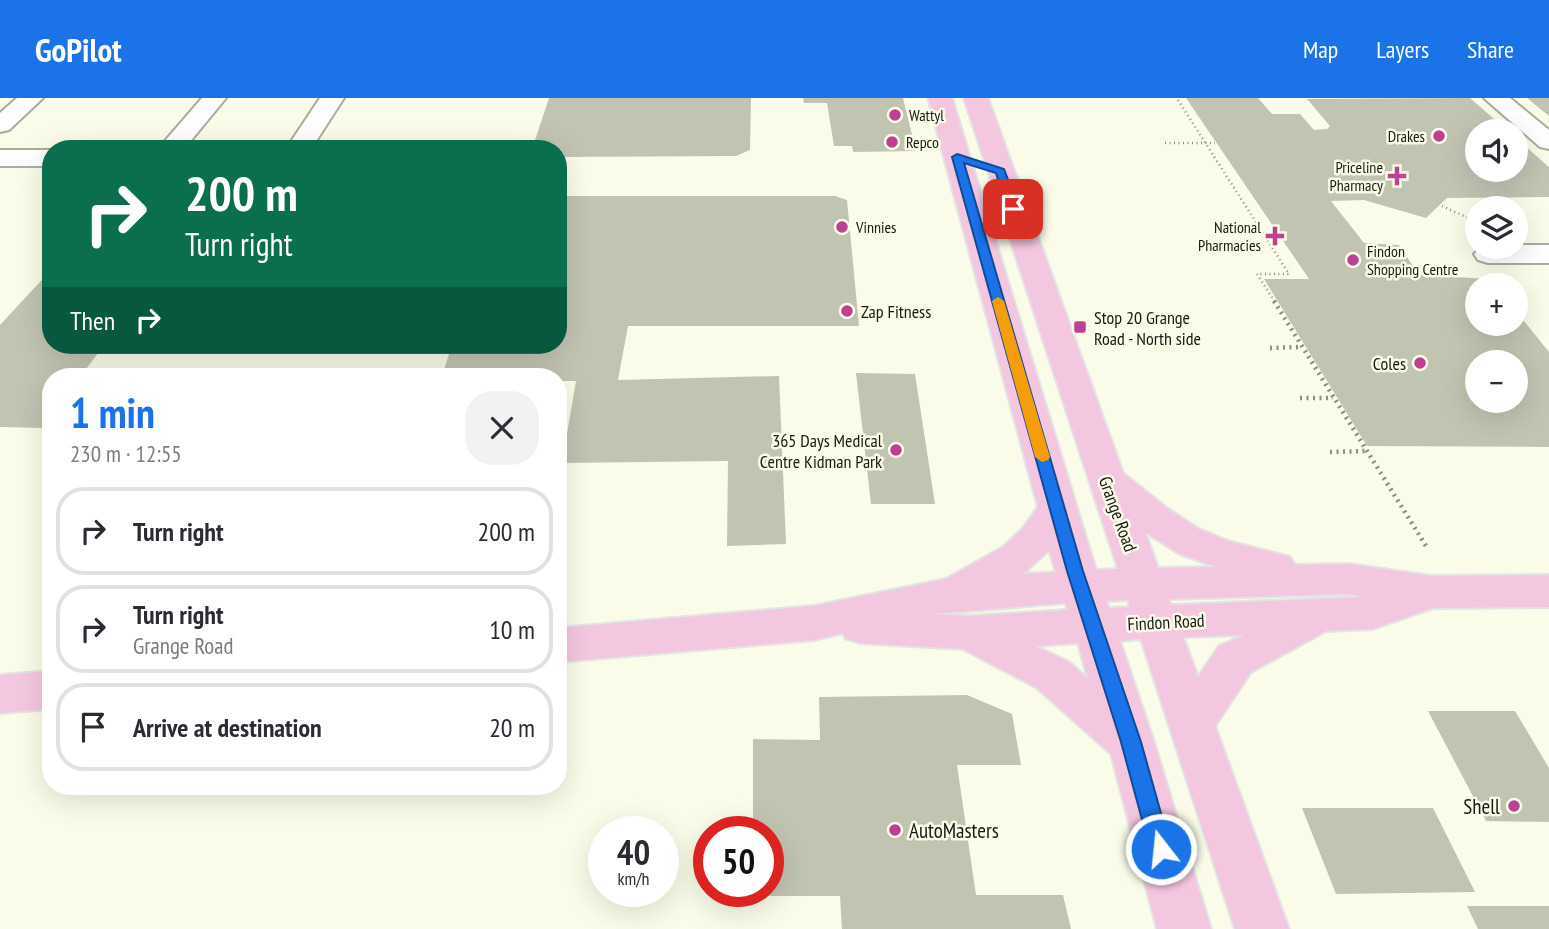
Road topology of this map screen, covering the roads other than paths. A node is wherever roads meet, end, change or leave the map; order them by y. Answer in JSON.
{"nodes":[{"id":1,"x":32,"y":98,"type":"edge"},
{"id":2,"x":214,"y":98,"type":"edge"},
{"id":3,"x":332,"y":98,"type":"edge"},
{"id":4,"x":940,"y":98,"type":"edge"},
{"id":5,"x":975,"y":98,"type":"edge"},
{"id":6,"x":1496,"y":98,"type":"edge"},
{"id":7,"x":0,"y":125,"type":"edge"},
{"id":8,"x":178,"y":140,"type":"edge"},
{"id":9,"x":304,"y":140,"type":"edge"},
{"id":10,"x":1549,"y":142,"type":"edge"},
{"id":11,"x":0,"y":158,"type":"edge"},
{"id":12,"x":42,"y":158,"type":"edge"},
{"id":13,"x":960,"y":167,"type":"junction"},
{"id":14,"x":1000,"y":172,"type":"junction"},
{"id":15,"x":1528,"y":254,"type":"edge"},
{"id":16,"x":1549,"y":254,"type":"edge"},
{"id":17,"x":1103,"y":475,"type":"junction"},
{"id":18,"x":1057,"y":509,"type":"junction"},
{"id":19,"x":1549,"y":591,"type":"edge"},
{"id":20,"x":945,"y":595,"type":"junction"},
{"id":21,"x":1325,"y":597,"type":"junction"},
{"id":22,"x":1149,"y":603,"type":"junction"},
{"id":23,"x":1085,"y":606,"type":"junction"},
{"id":24,"x":814,"y":623,"type":"junction"},
{"id":25,"x":970,"y":634,"type":"junction"},
{"id":26,"x":567,"y":644,"type":"edge"},
{"id":27,"x":42,"y":691,"type":"edge"},
{"id":28,"x":0,"y":694,"type":"edge"},
{"id":29,"x":1191,"y":725,"type":"junction"},
{"id":30,"x":1131,"y":742,"type":"junction"},
{"id":31,"x":1184,"y":929,"type":"edge"},
{"id":32,"x":1262,"y":929,"type":"edge"}],
"edges":[{"from":1,"to":7,"type":"street"},
{"from":2,"to":8,"type":"street"},
{"from":3,"to":9,"type":"street"},
{"from":4,"to":13,"type":"main road"},
{"from":5,"to":14,"type":"main road","name":"Grange Road"},
{"from":6,"to":10,"type":"street"},
{"from":11,"to":12,"type":"street"},
{"from":13,"to":14,"type":"main road"},
{"from":13,"to":18,"type":"main road"},
{"from":14,"to":17,"type":"main road","name":"Grange Road"},
{"from":15,"to":16,"type":"street"},
{"from":17,"to":21,"type":"main road"},
{"from":17,"to":22,"type":"main road","name":"Grange Road"},
{"from":18,"to":20,"type":"main road"},
{"from":18,"to":23,"type":"main road"},
{"from":19,"to":21,"type":"main road","name":"Findon Road"},
{"from":20,"to":23,"type":"main road","name":"Findon Road"},
{"from":20,"to":24,"type":"main road","name":"Findon Road"},
{"from":21,"to":22,"type":"main road","name":"Findon Road"},
{"from":21,"to":29,"type":"main road"},
{"from":22,"to":23,"type":"main road","name":"Findon Road"},
{"from":22,"to":29,"type":"main road","name":"Grange Road"},
{"from":23,"to":25,"type":"main road","name":"Findon Road"},
{"from":23,"to":30,"type":"main road"},
{"from":24,"to":25,"type":"main road","name":"Findon Road"},
{"from":24,"to":26,"type":"main road","name":"Findon Road"},
{"from":25,"to":30,"type":"main road"},
{"from":27,"to":28,"type":"main road"},
{"from":29,"to":32,"type":"main road","name":"Grange Road"},
{"from":30,"to":31,"type":"main road"}]}
